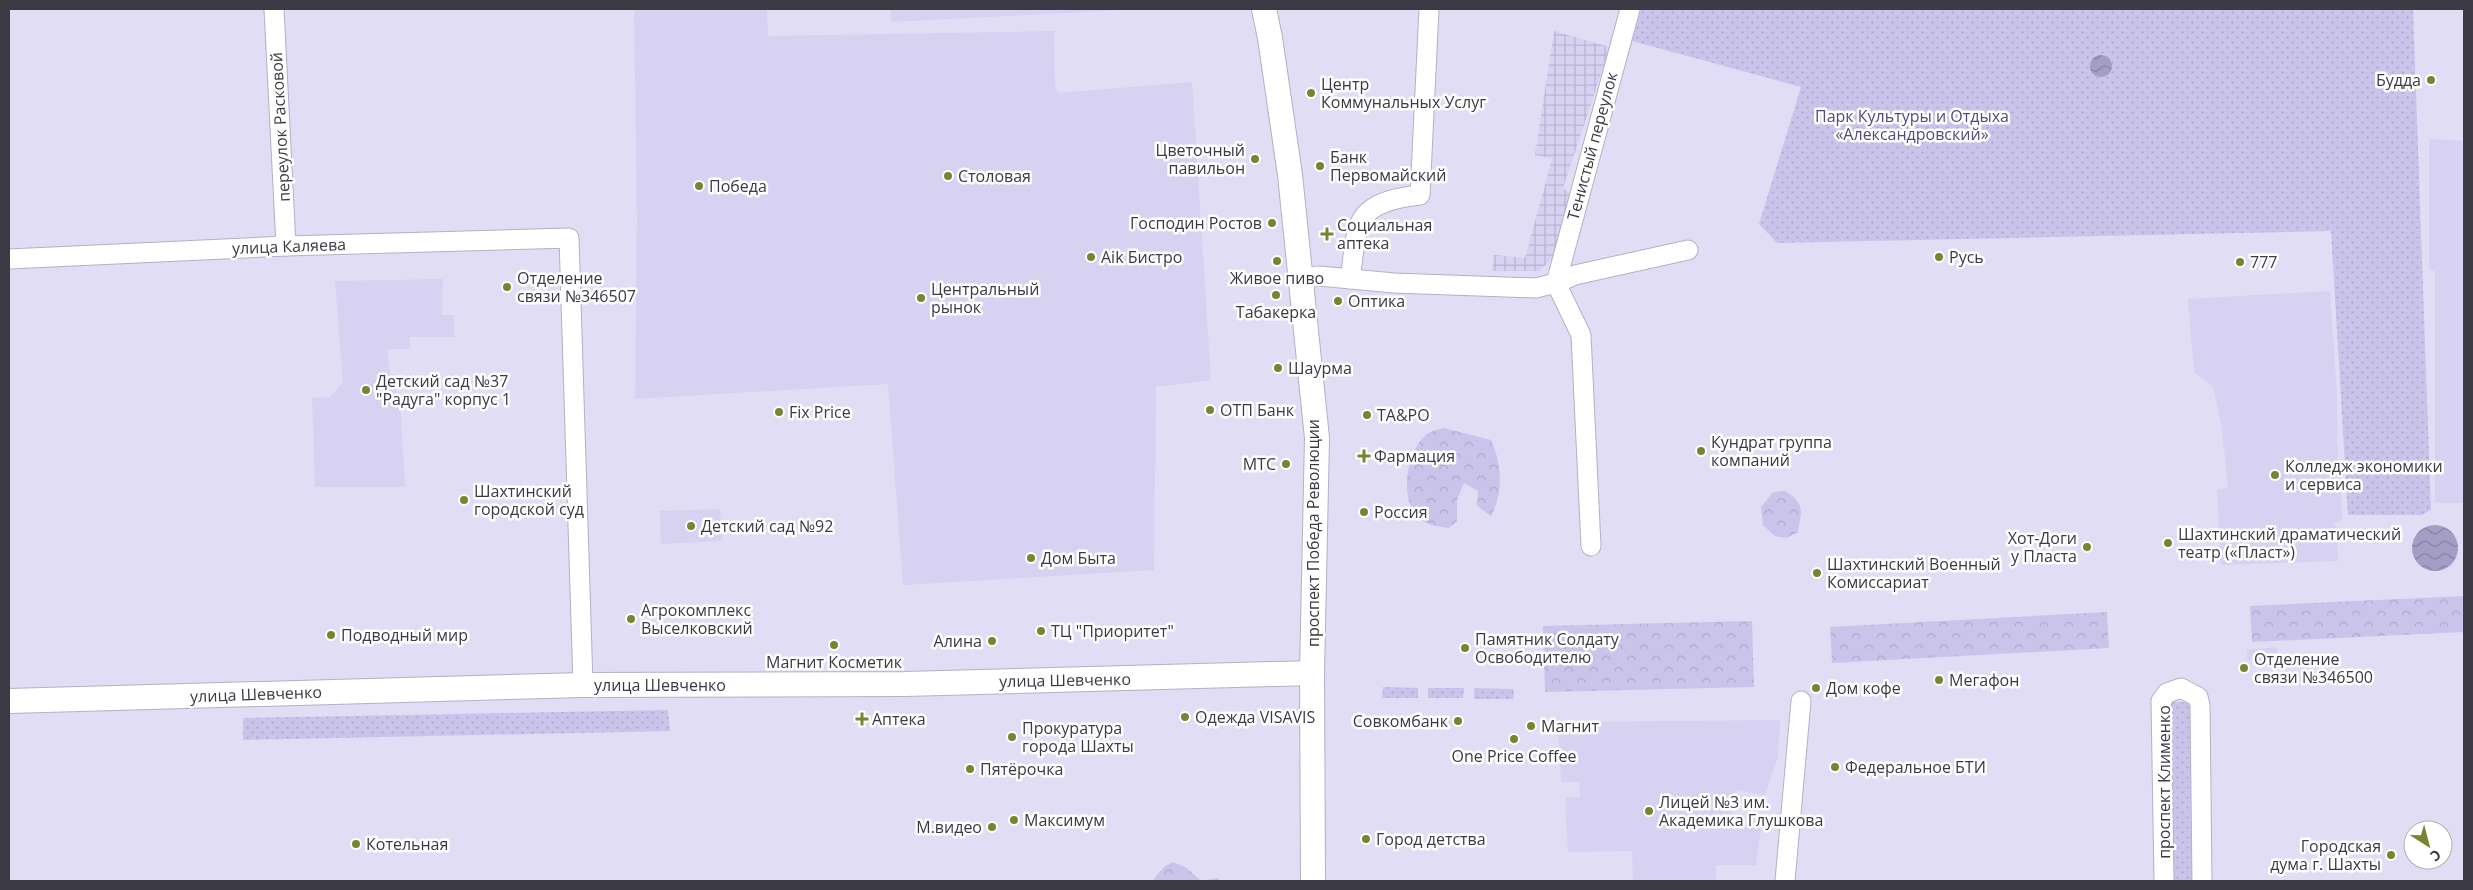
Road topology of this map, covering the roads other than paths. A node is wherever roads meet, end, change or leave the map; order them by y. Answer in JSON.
{"nodes":[{"id":1,"x":274,"y":9,"type":"edge"},
{"id":2,"x":1264,"y":9,"type":"edge"},
{"id":3,"x":1429,"y":9,"type":"edge"},
{"id":4,"x":1630,"y":9,"type":"edge"},
{"id":5,"x":286,"y":246,"type":"junction"},
{"id":6,"x":1688,"y":250,"type":"dead end"},
{"id":7,"x":9,"y":258,"type":"edge"},
{"id":8,"x":1300,"y":279,"type":"junction"},
{"id":9,"x":1350,"y":279,"type":"junction"},
{"id":10,"x":1556,"y":284,"type":"junction"},
{"id":11,"x":1590,"y":546,"type":"dead end"},
{"id":12,"x":1312,"y":673,"type":"junction"},
{"id":13,"x":583,"y":685,"type":"junction"},
{"id":14,"x":9,"y":701,"type":"edge"},
{"id":15,"x":1801,"y":701,"type":"dead end"},
{"id":16,"x":1313,"y":881,"type":"edge"},
{"id":17,"x":1785,"y":881,"type":"edge"},
{"id":18,"x":2164,"y":881,"type":"edge"},
{"id":19,"x":2202,"y":881,"type":"edge"}],
"edges":[{"from":1,"to":5,"type":"street","name":"переулок Расковой"},
{"from":2,"to":8,"type":"main road","name":"проспект Победа Революции"},
{"from":3,"to":9,"type":"street"},
{"from":4,"to":10,"type":"street","name":"Тенистый переулок"},
{"from":5,"to":7,"type":"street","name":"улица Каляева"},
{"from":5,"to":13,"type":"street","name":"улица Каляева"},
{"from":6,"to":10,"type":"street"},
{"from":8,"to":9,"type":"street"},
{"from":8,"to":12,"type":"main road","name":"проспект Победа Революции"},
{"from":9,"to":10,"type":"street"},
{"from":10,"to":11,"type":"street"},
{"from":12,"to":13,"type":"main road","name":"улица Шевченко"},
{"from":12,"to":16,"type":"main road","name":"проспект Победа Революции"},
{"from":13,"to":14,"type":"main road","name":"улица Шевченко"},
{"from":15,"to":17,"type":"street"},
{"from":18,"to":19,"type":"street","name":"проспект Клименко"}]}
